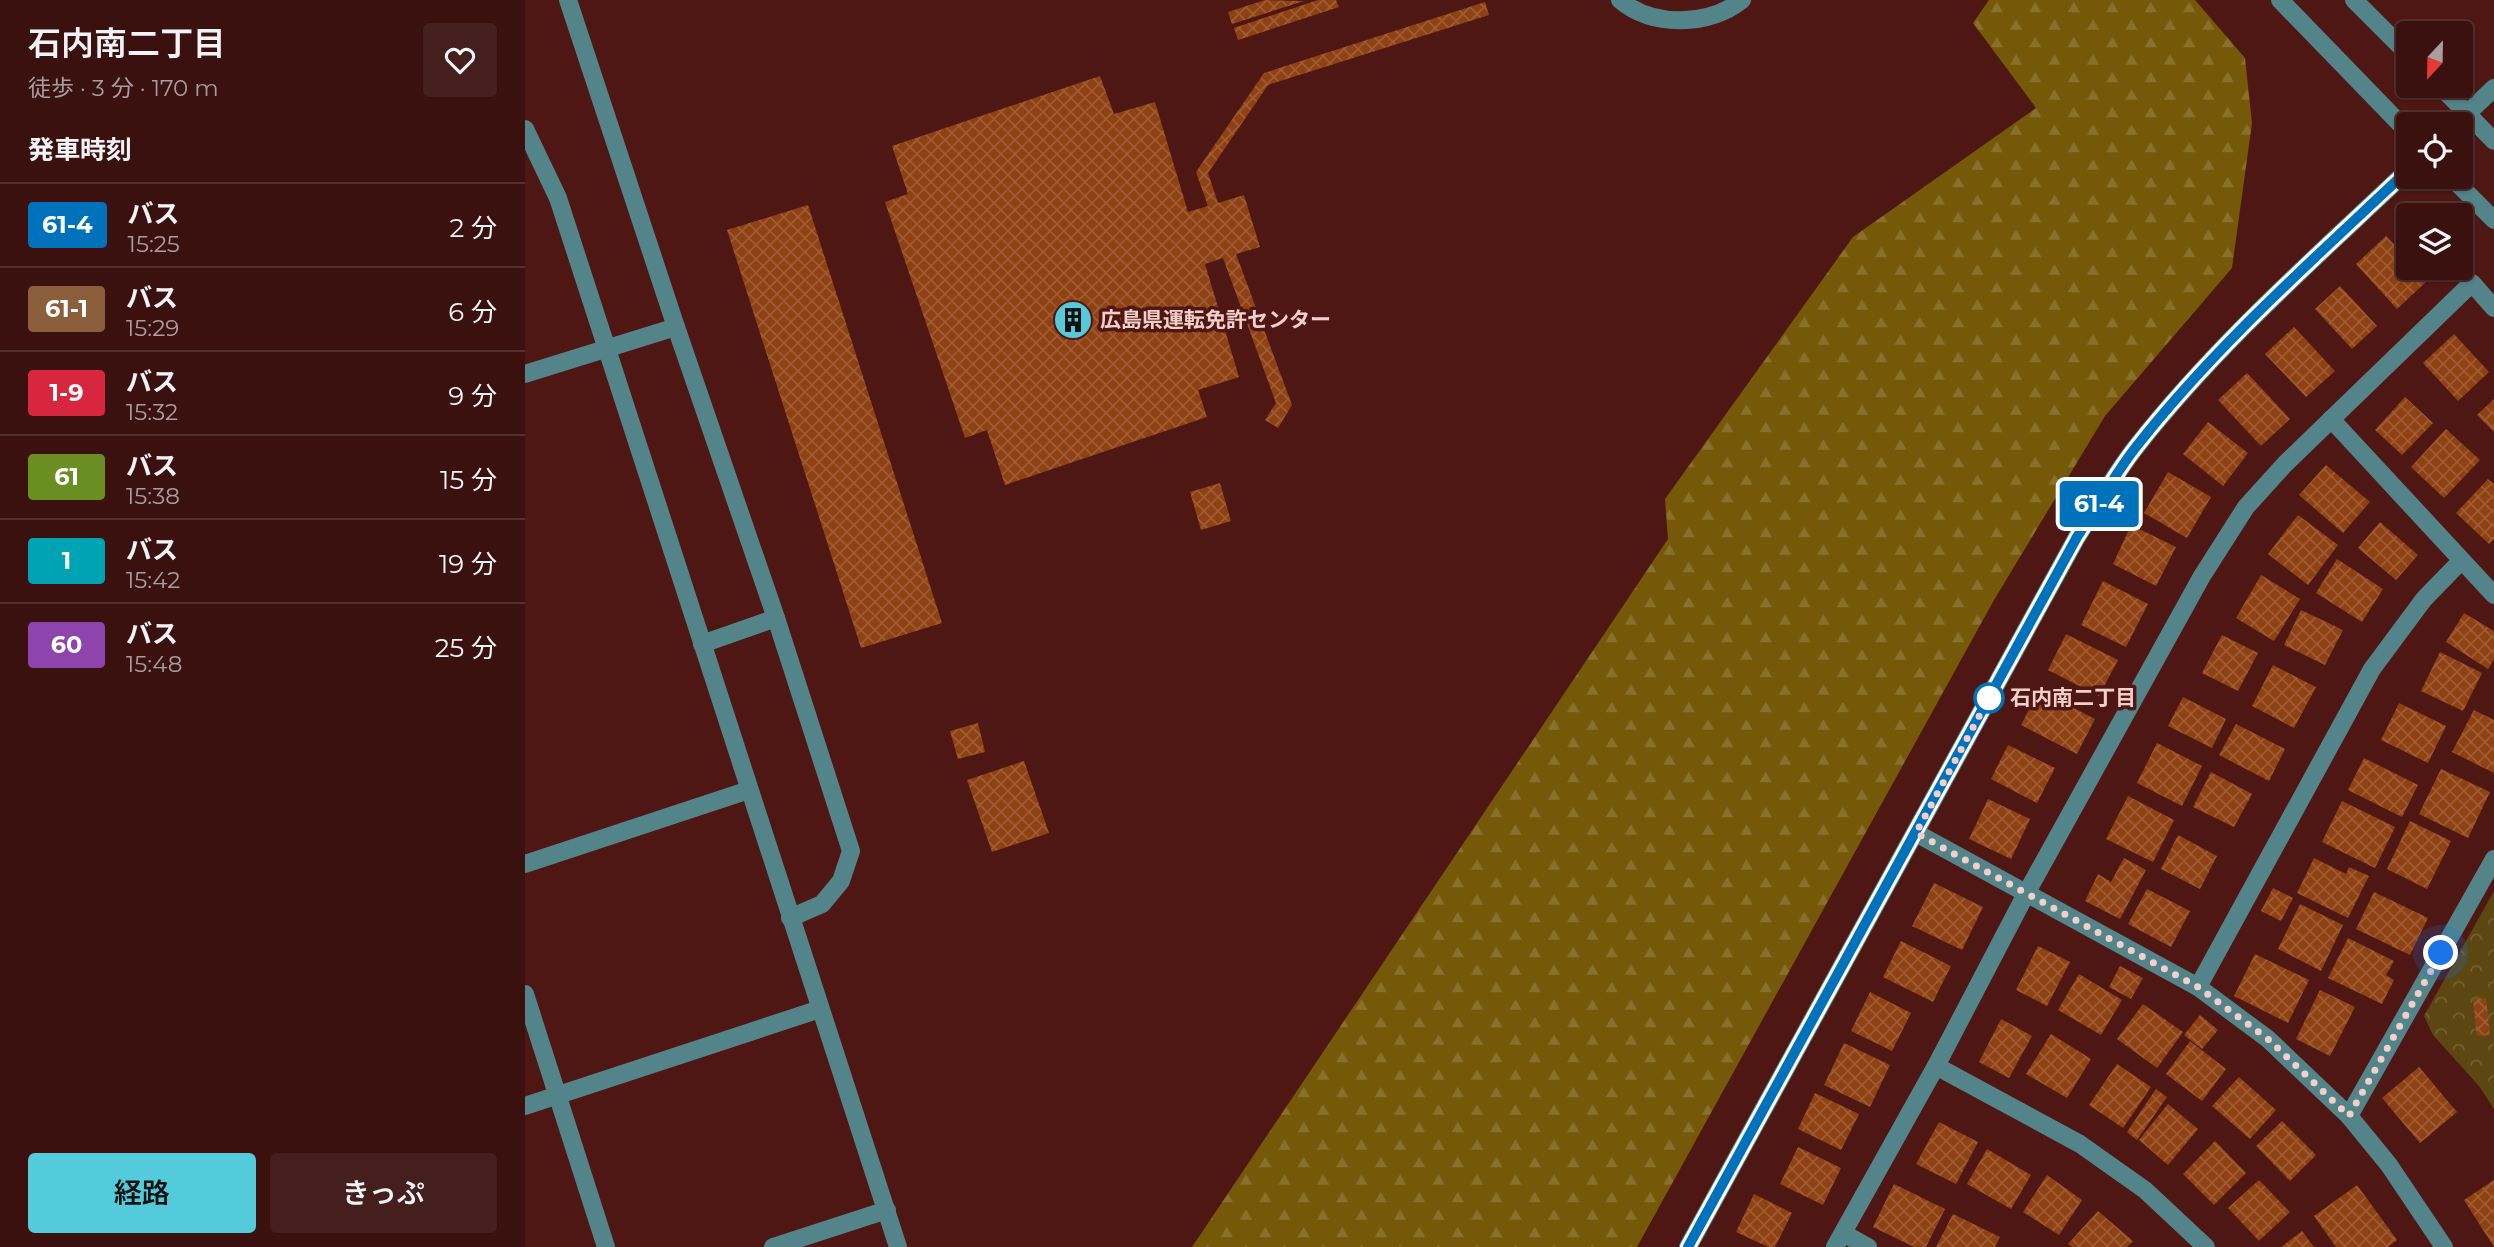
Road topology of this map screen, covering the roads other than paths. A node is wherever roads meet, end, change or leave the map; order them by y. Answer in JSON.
{"nodes":[{"id":1,"x":568,"y":0,"type":"edge"},
{"id":2,"x":1620,"y":0,"type":"edge"},
{"id":3,"x":1742,"y":0,"type":"edge"},
{"id":4,"x":2280,"y":0,"type":"edge"},
{"id":5,"x":2354,"y":0,"type":"edge"},
{"id":6,"x":2396,"y":42,"type":"edge"},
{"id":7,"x":2494,"y":88,"type":"edge"},
{"id":8,"x":2469,"y":112,"type":"edge"},
{"id":9,"x":2396,"y":120,"type":"edge"},
{"id":10,"x":2473,"y":127,"type":"edge"},
{"id":11,"x":525,"y":129,"type":"edge"},
{"id":12,"x":2494,"y":141,"type":"edge"},
{"id":13,"x":2396,"y":181,"type":"edge"},
{"id":14,"x":2463,"y":189,"type":"edge"},
{"id":15,"x":2494,"y":220,"type":"edge"},
{"id":16,"x":2494,"y":308,"type":"edge"},
{"id":17,"x":676,"y":327,"type":"junction"},
{"id":18,"x":606,"y":348,"type":"junction"},
{"id":19,"x":525,"y":374,"type":"edge"},
{"id":20,"x":2331,"y":419,"type":"junction"},
{"id":21,"x":2461,"y":561,"type":"junction"},
{"id":22,"x":2494,"y":595,"type":"edge"},
{"id":23,"x":776,"y":618,"type":"junction"},
{"id":24,"x":702,"y":644,"type":"junction"},
{"id":25,"x":749,"y":790,"type":"junction"},
{"id":26,"x":1916,"y":833,"type":"junction"},
{"id":27,"x":2494,"y":859,"type":"edge"},
{"id":28,"x":525,"y":864,"type":"edge"},
{"id":29,"x":2027,"y":892,"type":"junction"},
{"id":30,"x":790,"y":918,"type":"junction"},
{"id":31,"x":2198,"y":987,"type":"junction"},
{"id":32,"x":525,"y":994,"type":"edge"},
{"id":33,"x":820,"y":1009,"type":"junction"},
{"id":34,"x":1936,"y":1066,"type":"junction"},
{"id":35,"x":558,"y":1096,"type":"junction"},
{"id":36,"x":525,"y":1106,"type":"edge"},
{"id":37,"x":2349,"y":1116,"type":"junction"},
{"id":38,"x":887,"y":1210,"type":"junction"},
{"id":39,"x":1839,"y":1240,"type":"edge"},
{"id":40,"x":606,"y":1247,"type":"edge"},
{"id":41,"x":773,"y":1247,"type":"edge"},
{"id":42,"x":898,"y":1247,"type":"edge"},
{"id":43,"x":1688,"y":1247,"type":"edge"},
{"id":44,"x":1868,"y":1247,"type":"edge"},
{"id":45,"x":2206,"y":1247,"type":"edge"},
{"id":46,"x":2444,"y":1247,"type":"edge"}],
"edges":[{"from":1,"to":17,"type":"street"},
{"from":2,"to":3,"type":"street"},
{"from":4,"to":9,"type":"street"},
{"from":5,"to":6,"type":"street"},
{"from":7,"to":8,"type":"street"},
{"from":10,"to":12,"type":"street"},
{"from":11,"to":18,"type":"street"},
{"from":13,"to":26,"type":"street"},
{"from":14,"to":15,"type":"street"},
{"from":16,"to":20,"type":"street"},
{"from":17,"to":18,"type":"street"},
{"from":17,"to":23,"type":"street"},
{"from":18,"to":19,"type":"street"},
{"from":18,"to":24,"type":"street"},
{"from":20,"to":21,"type":"street"},
{"from":20,"to":29,"type":"street"},
{"from":21,"to":22,"type":"street"},
{"from":21,"to":31,"type":"street"},
{"from":23,"to":24,"type":"street"},
{"from":23,"to":30,"type":"street"},
{"from":24,"to":25,"type":"street"},
{"from":25,"to":28,"type":"street"},
{"from":25,"to":30,"type":"street"},
{"from":26,"to":29,"type":"street"},
{"from":26,"to":43,"type":"street"},
{"from":27,"to":37,"type":"street"},
{"from":29,"to":31,"type":"street"},
{"from":29,"to":34,"type":"street"},
{"from":30,"to":33,"type":"street"},
{"from":31,"to":37,"type":"street"},
{"from":32,"to":35,"type":"street"},
{"from":33,"to":35,"type":"street"},
{"from":33,"to":38,"type":"street"},
{"from":34,"to":39,"type":"street"},
{"from":34,"to":45,"type":"street"},
{"from":35,"to":36,"type":"street"},
{"from":35,"to":40,"type":"street"},
{"from":37,"to":46,"type":"street"},
{"from":38,"to":41,"type":"street"},
{"from":38,"to":42,"type":"street"},
{"from":39,"to":44,"type":"street"}]}
